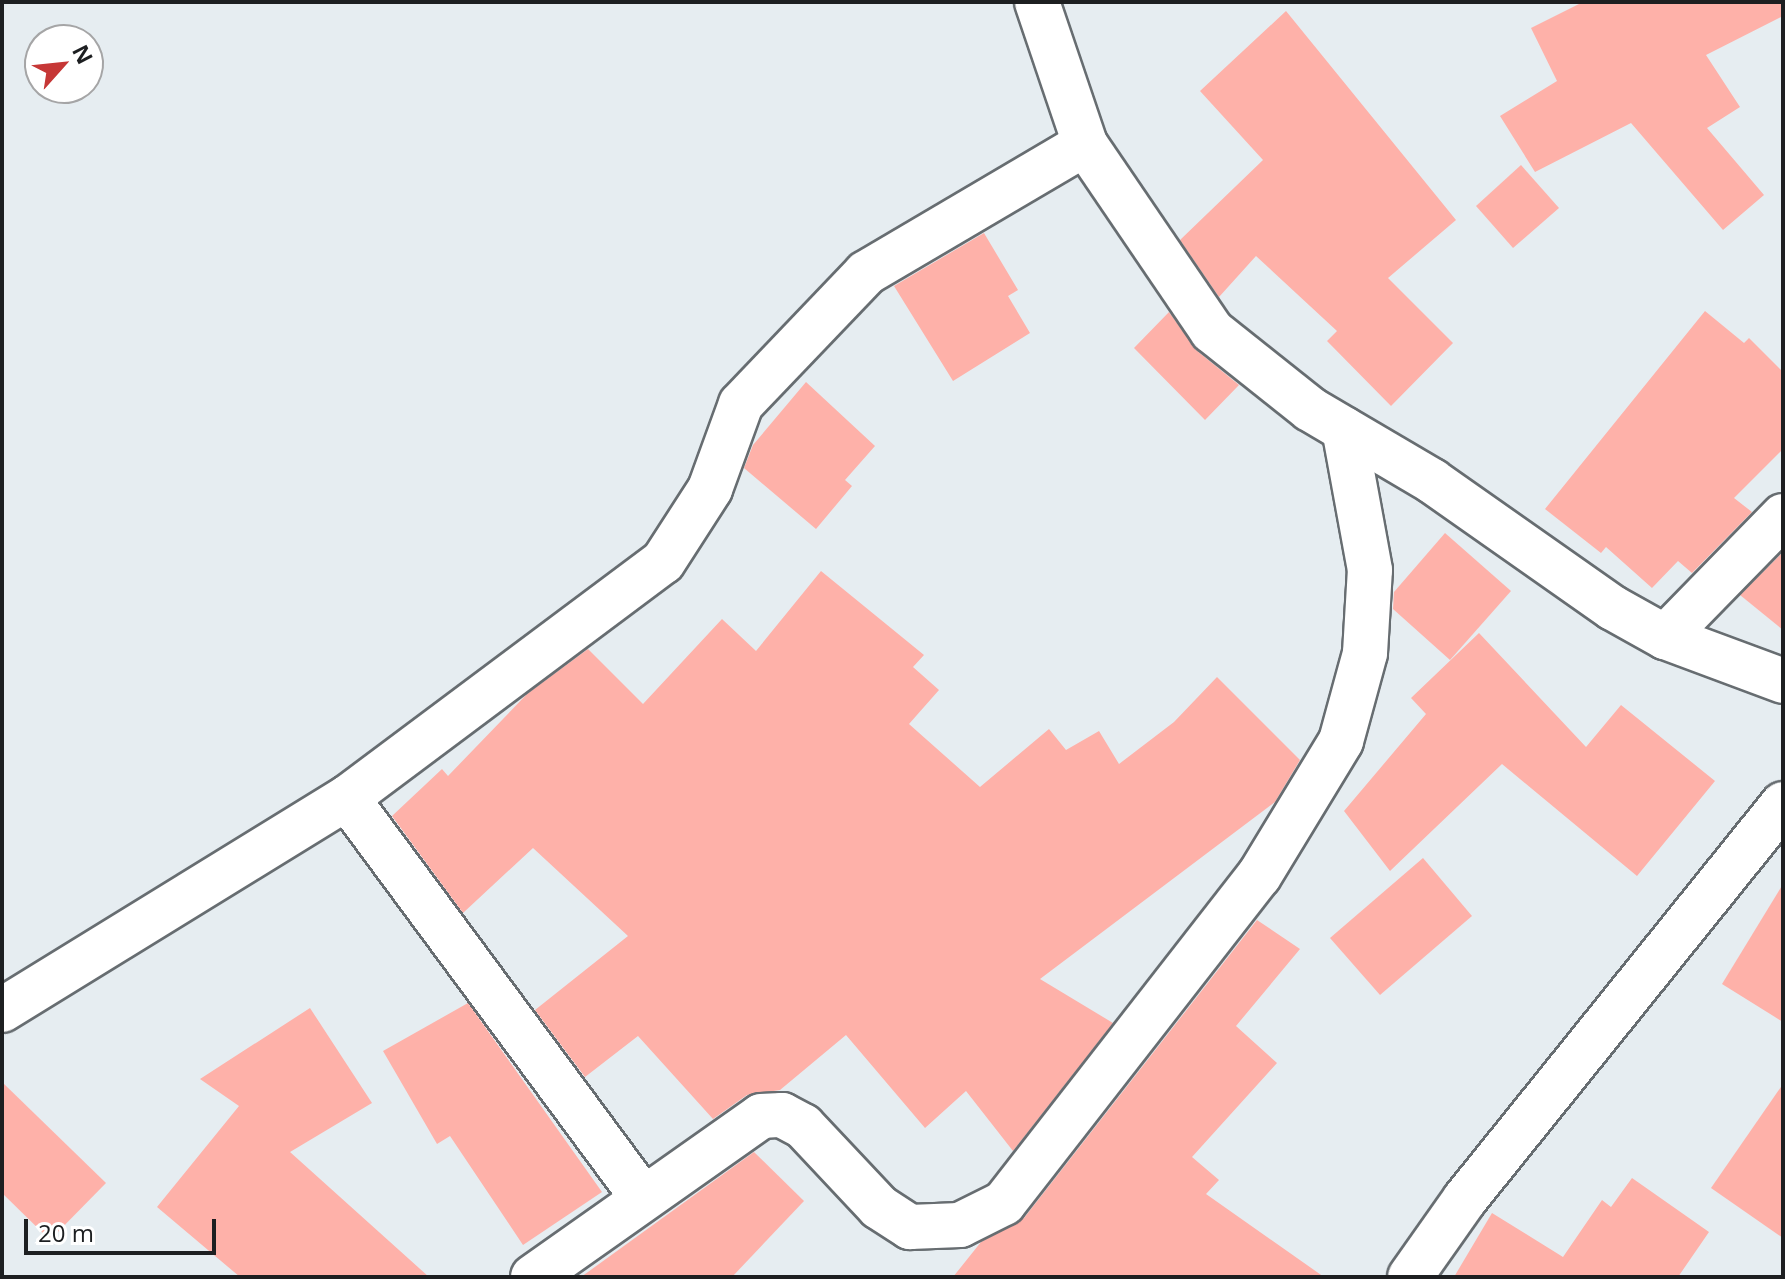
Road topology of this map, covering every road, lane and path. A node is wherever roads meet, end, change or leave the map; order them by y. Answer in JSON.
{"nodes":[{"id":1,"x":1037,"y":2,"type":"edge"},
{"id":2,"x":1085,"y":144,"type":"junction"},
{"id":3,"x":1344,"y":429,"type":"junction"},
{"id":4,"x":1783,"y":516,"type":"edge"},
{"id":5,"x":1665,"y":637,"type":"junction"},
{"id":6,"x":1783,"y":681,"type":"edge"},
{"id":7,"x":347,"y":798,"type":"junction"},
{"id":8,"x":1783,"y":804,"type":"edge"},
{"id":9,"x":2,"y":1010,"type":"edge"},
{"id":10,"x":642,"y":1196,"type":"junction"},
{"id":11,"x":533,"y":1277,"type":"edge"},
{"id":12,"x":1410,"y":1277,"type":"edge"}],
"edges":[{"from":1,"to":2,"type":"street"},
{"from":2,"to":3,"type":"street"},
{"from":2,"to":7,"type":"street"},
{"from":3,"to":5,"type":"street"},
{"from":3,"to":10,"type":"street"},
{"from":4,"to":5,"type":"street"},
{"from":5,"to":6,"type":"street"},
{"from":7,"to":9,"type":"street"},
{"from":7,"to":10,"type":"street"},
{"from":8,"to":12,"type":"street"},
{"from":10,"to":11,"type":"street"}]}
